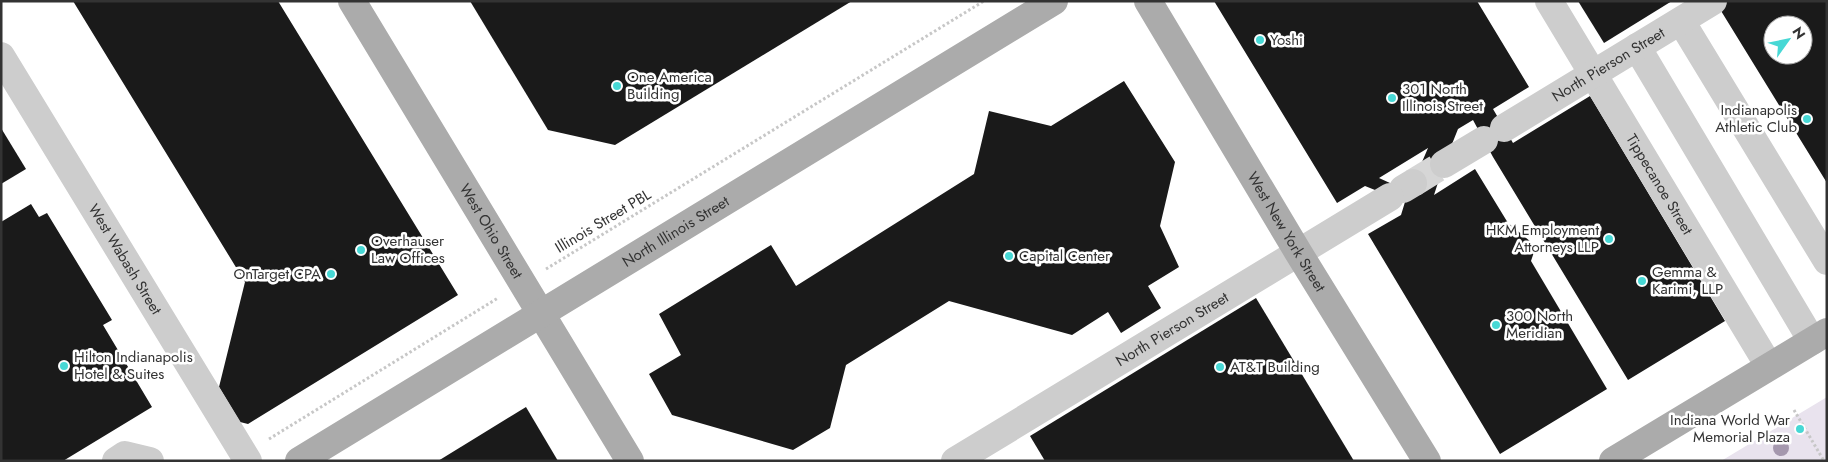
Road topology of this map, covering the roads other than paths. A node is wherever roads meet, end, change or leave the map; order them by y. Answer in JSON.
{"nodes":[{"id":1,"x":352,"y":1,"type":"edge"},
{"id":2,"x":1054,"y":1,"type":"edge"},
{"id":3,"x":1148,"y":1,"type":"edge"},
{"id":4,"x":1549,"y":1,"type":"edge"},
{"id":5,"x":1713,"y":1,"type":"edge"},
{"id":6,"x":1681,"y":21,"type":"junction"},
{"id":7,"x":1637,"y":47,"type":"junction"},
{"id":8,"x":1,"y":56,"type":"edge"},
{"id":9,"x":1593,"y":74,"type":"junction"},
{"id":10,"x":1444,"y":164,"type":"tunnel mouth"},
{"id":11,"x":1402,"y":190,"type":"tunnel mouth"},
{"id":12,"x":1298,"y":252,"type":"junction"},
{"id":13,"x":1827,"y":261,"type":"edge"},
{"id":14,"x":542,"y":313,"type":"junction"},
{"id":15,"x":1819,"y":336,"type":"edge"},
{"id":16,"x":1769,"y":366,"type":"junction"},
{"id":17,"x":246,"y":458,"type":"edge"},
{"id":18,"x":116,"y":461,"type":"edge"},
{"id":19,"x":150,"y":461,"type":"edge"},
{"id":20,"x":299,"y":461,"type":"edge"},
{"id":21,"x":630,"y":461,"type":"edge"},
{"id":22,"x":955,"y":461,"type":"edge"},
{"id":23,"x":1427,"y":461,"type":"edge"},
{"id":24,"x":1612,"y":461,"type":"edge"}],
"edges":[{"from":1,"to":14,"type":"main road","name":"West Ohio Street"},
{"from":2,"to":14,"type":"main road","name":"North Illinois Street"},
{"from":3,"to":12,"type":"main road","name":"West New York Street"},
{"from":4,"to":9,"type":"lane","name":"Tippecanoe Street"},
{"from":5,"to":6,"type":"lane","name":"North Pierson Street"},
{"from":6,"to":7,"type":"lane","name":"North Pierson Street"},
{"from":6,"to":13,"type":"lane"},
{"from":7,"to":9,"type":"lane","name":"North Pierson Street"},
{"from":7,"to":15,"type":"lane"},
{"from":8,"to":17,"type":"lane","name":"West Wabash Street"},
{"from":9,"to":10,"type":"lane","name":"North Pierson Street"},
{"from":9,"to":16,"type":"lane","name":"Tippecanoe Street"},
{"from":11,"to":12,"type":"lane","name":"North Pierson Street"},
{"from":12,"to":22,"type":"lane","name":"North Pierson Street"},
{"from":12,"to":23,"type":"main road","name":"West New York Street"},
{"from":14,"to":20,"type":"main road","name":"North Illinois Street"},
{"from":14,"to":21,"type":"main road","name":"West Ohio Street"},
{"from":15,"to":16,"type":"main road"},
{"from":16,"to":24,"type":"main road"},
{"from":18,"to":19,"type":"lane"}]}
